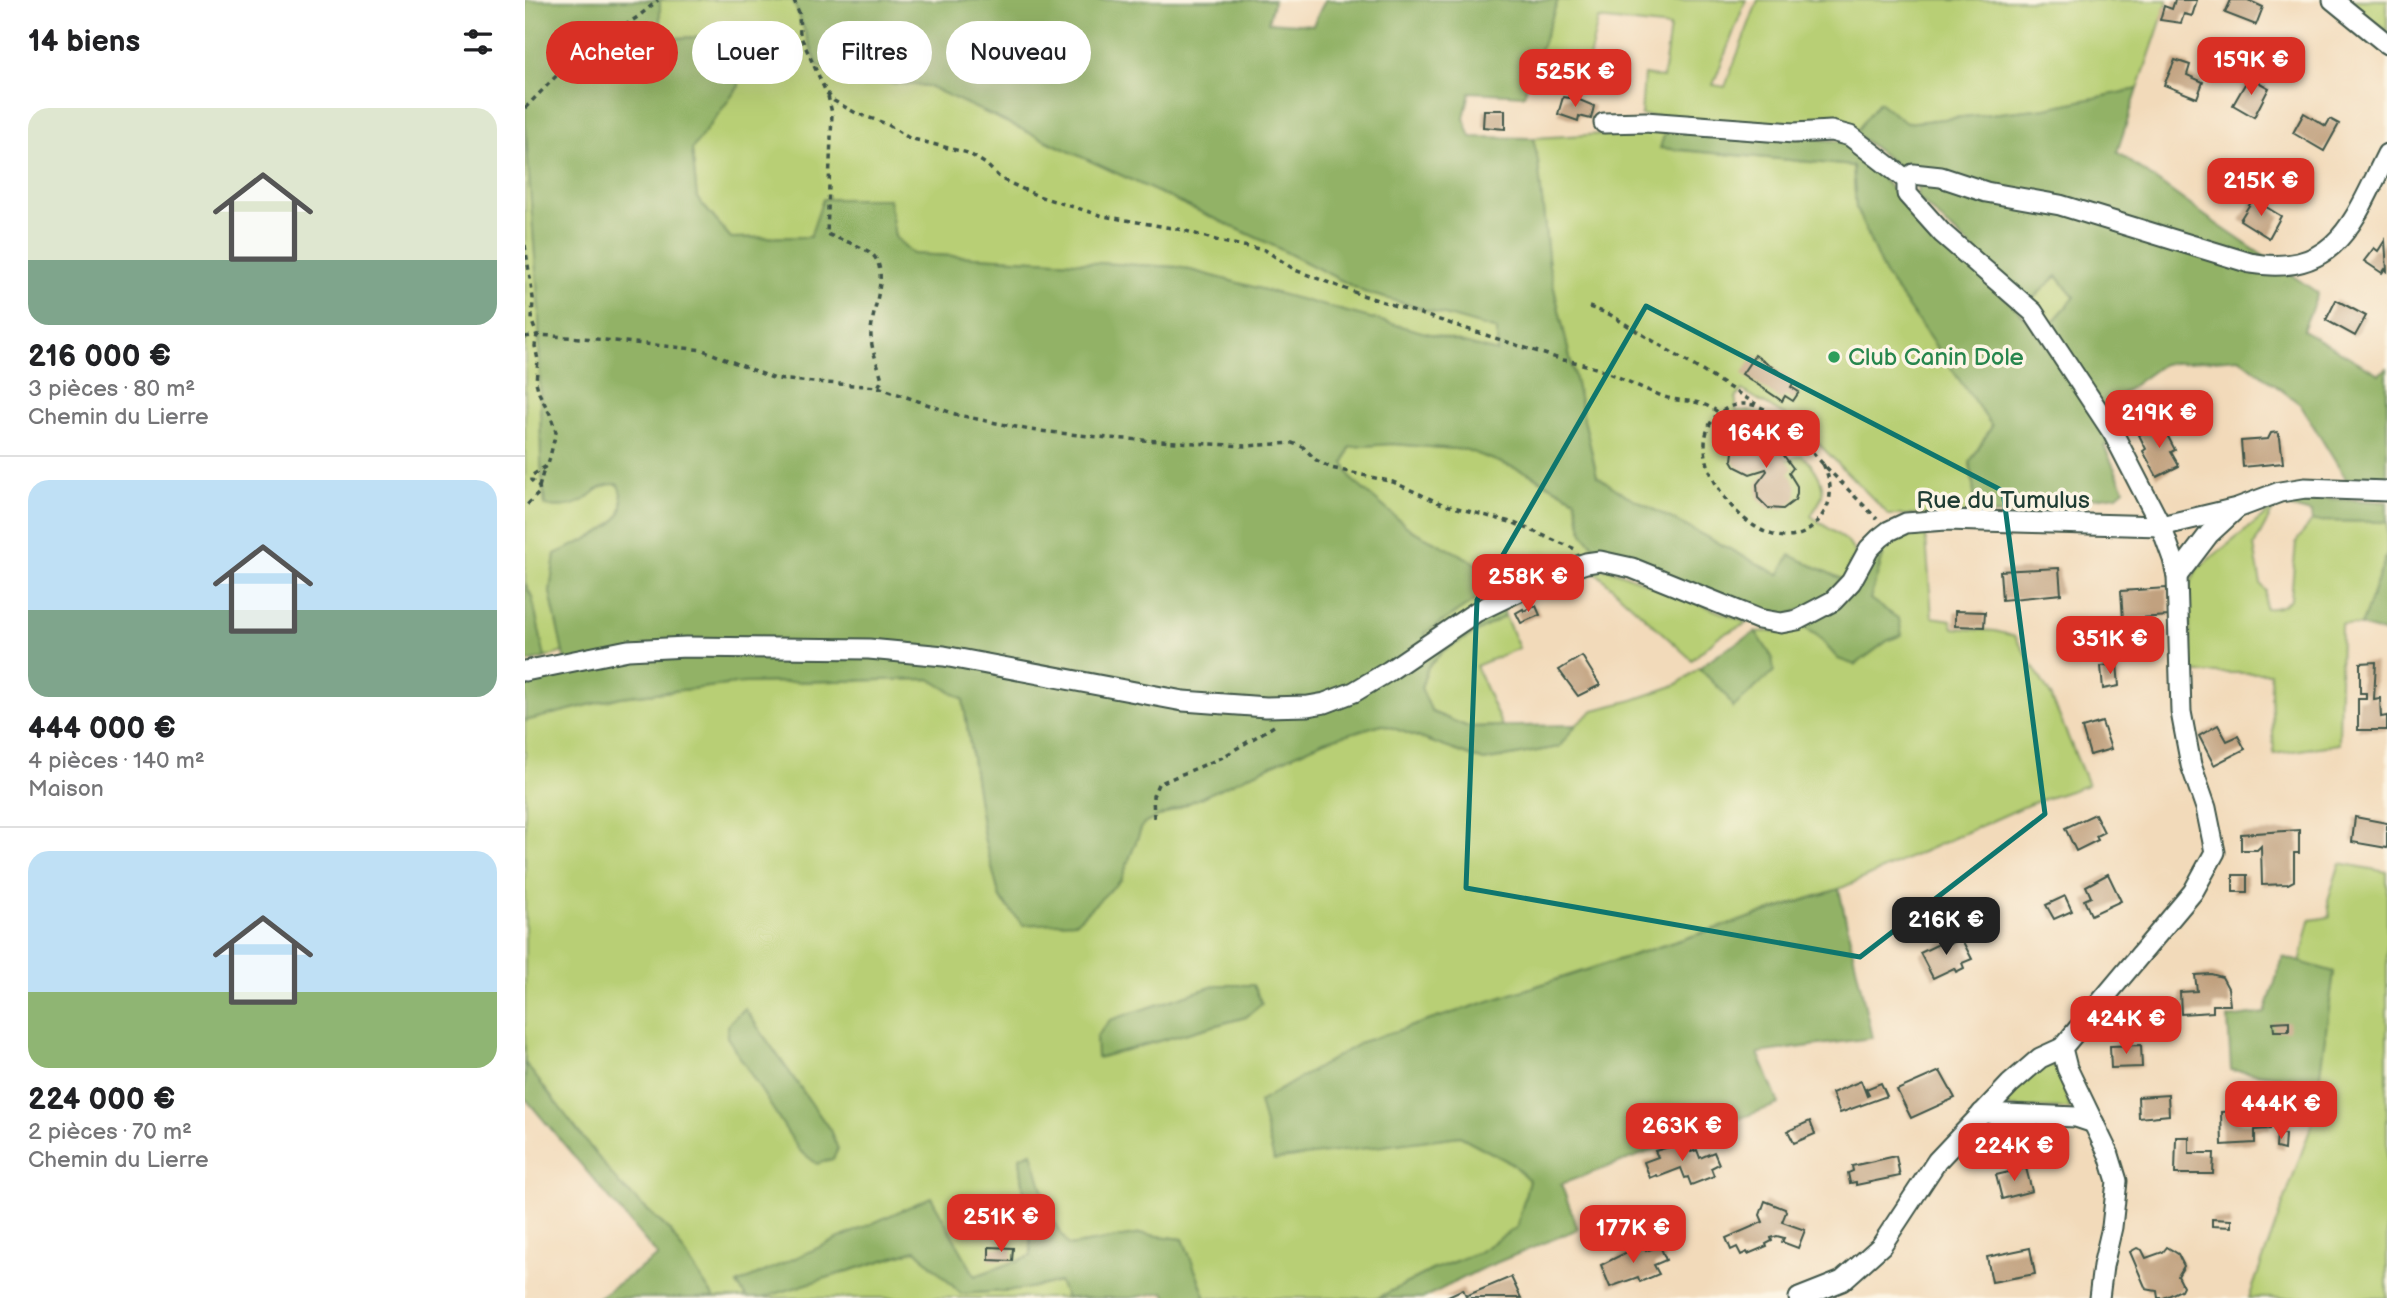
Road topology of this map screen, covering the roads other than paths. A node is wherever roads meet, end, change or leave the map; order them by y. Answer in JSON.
{"nodes":[{"id":1,"x":2333,"y":0,"type":"edge"},
{"id":2,"x":2387,"y":44,"type":"edge"},
{"id":3,"x":1604,"y":122,"type":"dead end"},
{"id":4,"x":2387,"y":155,"type":"edge"},
{"id":5,"x":1907,"y":180,"type":"junction"},
{"id":6,"x":2387,"y":491,"type":"edge"},
{"id":7,"x":2237,"y":508,"type":"junction"},
{"id":8,"x":2161,"y":526,"type":"junction"},
{"id":9,"x":2177,"y":576,"type":"junction"},
{"id":10,"x":525,"y":671,"type":"edge"},
{"id":11,"x":2062,"y":1048,"type":"junction"},
{"id":12,"x":1982,"y":1113,"type":"junction"},
{"id":13,"x":2094,"y":1124,"type":"junction"},
{"id":14,"x":1799,"y":1298,"type":"edge"},
{"id":15,"x":2099,"y":1298,"type":"edge"}],
"edges":[{"from":1,"to":2,"type":"street"},
{"from":3,"to":5,"type":"street"},
{"from":4,"to":5,"type":"street"},
{"from":5,"to":8,"type":"street"},
{"from":6,"to":7,"type":"street","name":"Rue du Tumulus"},
{"from":7,"to":8,"type":"street","name":"Rue du Tumulus"},
{"from":7,"to":9,"type":"street"},
{"from":8,"to":9,"type":"street"},
{"from":8,"to":10,"type":"street","name":"Rue du Tumulus"},
{"from":9,"to":11,"type":"street"},
{"from":11,"to":12,"type":"street"},
{"from":11,"to":13,"type":"street"},
{"from":12,"to":13,"type":"street"},
{"from":12,"to":14,"type":"street"},
{"from":13,"to":15,"type":"street"}]}
